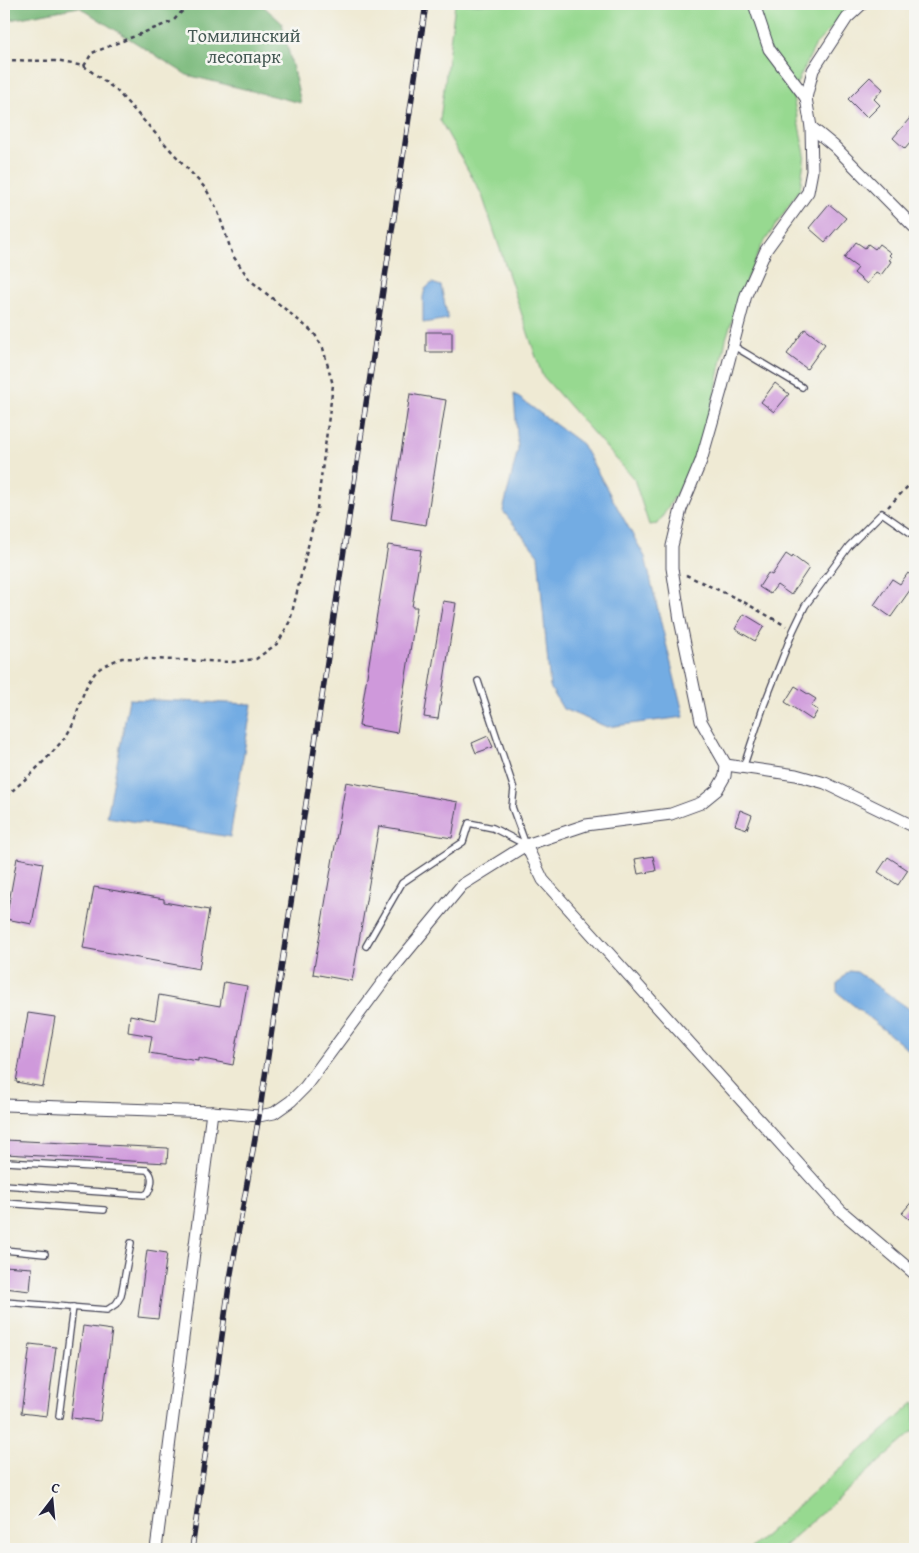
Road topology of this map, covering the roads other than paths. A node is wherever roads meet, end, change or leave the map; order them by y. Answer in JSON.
{"nodes":[{"id":1,"x":754,"y":4,"type":"edge"},
{"id":2,"x":862,"y":4,"type":"edge"},
{"id":3,"x":806,"y":98,"type":"junction"},
{"id":4,"x":811,"y":127,"type":"junction"},
{"id":5,"x":915,"y":228,"type":"edge"},
{"id":6,"x":732,"y":345,"type":"junction"},
{"id":7,"x":802,"y":387,"type":"dead end"},
{"id":8,"x":915,"y":536,"type":"edge"},
{"id":9,"x":478,"y":681,"type":"dead end"},
{"id":10,"x":726,"y":765,"type":"junction"},
{"id":11,"x":743,"y":768,"type":"junction"},
{"id":12,"x":915,"y":826,"type":"edge"},
{"id":13,"x":526,"y":845,"type":"junction"},
{"id":14,"x":366,"y":946,"type":"dead end"},
{"id":15,"x":4,"y":1105,"type":"edge"},
{"id":16,"x":212,"y":1112,"type":"junction"},
{"id":17,"x":4,"y":1160,"type":"edge"},
{"id":18,"x":4,"y":1185,"type":"edge"},
{"id":19,"x":4,"y":1203,"type":"edge"},
{"id":20,"x":104,"y":1210,"type":"dead end"},
{"id":21,"x":131,"y":1243,"type":"dead end"},
{"id":22,"x":4,"y":1250,"type":"edge"},
{"id":23,"x":45,"y":1254,"type":"dead end"},
{"id":24,"x":915,"y":1274,"type":"edge"},
{"id":25,"x":4,"y":1302,"type":"edge"},
{"id":26,"x":73,"y":1307,"type":"junction"},
{"id":27,"x":60,"y":1416,"type":"dead end"},
{"id":28,"x":156,"y":1549,"type":"edge"}],
"edges":[{"from":1,"to":3,"type":"street"},
{"from":2,"to":3,"type":"street"},
{"from":3,"to":4,"type":"street"},
{"from":4,"to":5,"type":"street"},
{"from":4,"to":6,"type":"street"},
{"from":6,"to":7,"type":"lane"},
{"from":6,"to":10,"type":"street"},
{"from":8,"to":11,"type":"lane"},
{"from":9,"to":13,"type":"lane"},
{"from":10,"to":11,"type":"street"},
{"from":10,"to":13,"type":"street"},
{"from":11,"to":12,"type":"street"},
{"from":13,"to":14,"type":"lane"},
{"from":13,"to":16,"type":"street"},
{"from":13,"to":24,"type":"street"},
{"from":15,"to":16,"type":"street"},
{"from":16,"to":28,"type":"street"},
{"from":17,"to":18,"type":"lane"},
{"from":19,"to":20,"type":"lane"},
{"from":21,"to":26,"type":"lane"},
{"from":22,"to":23,"type":"lane"},
{"from":25,"to":26,"type":"lane"},
{"from":26,"to":27,"type":"lane"}]}
